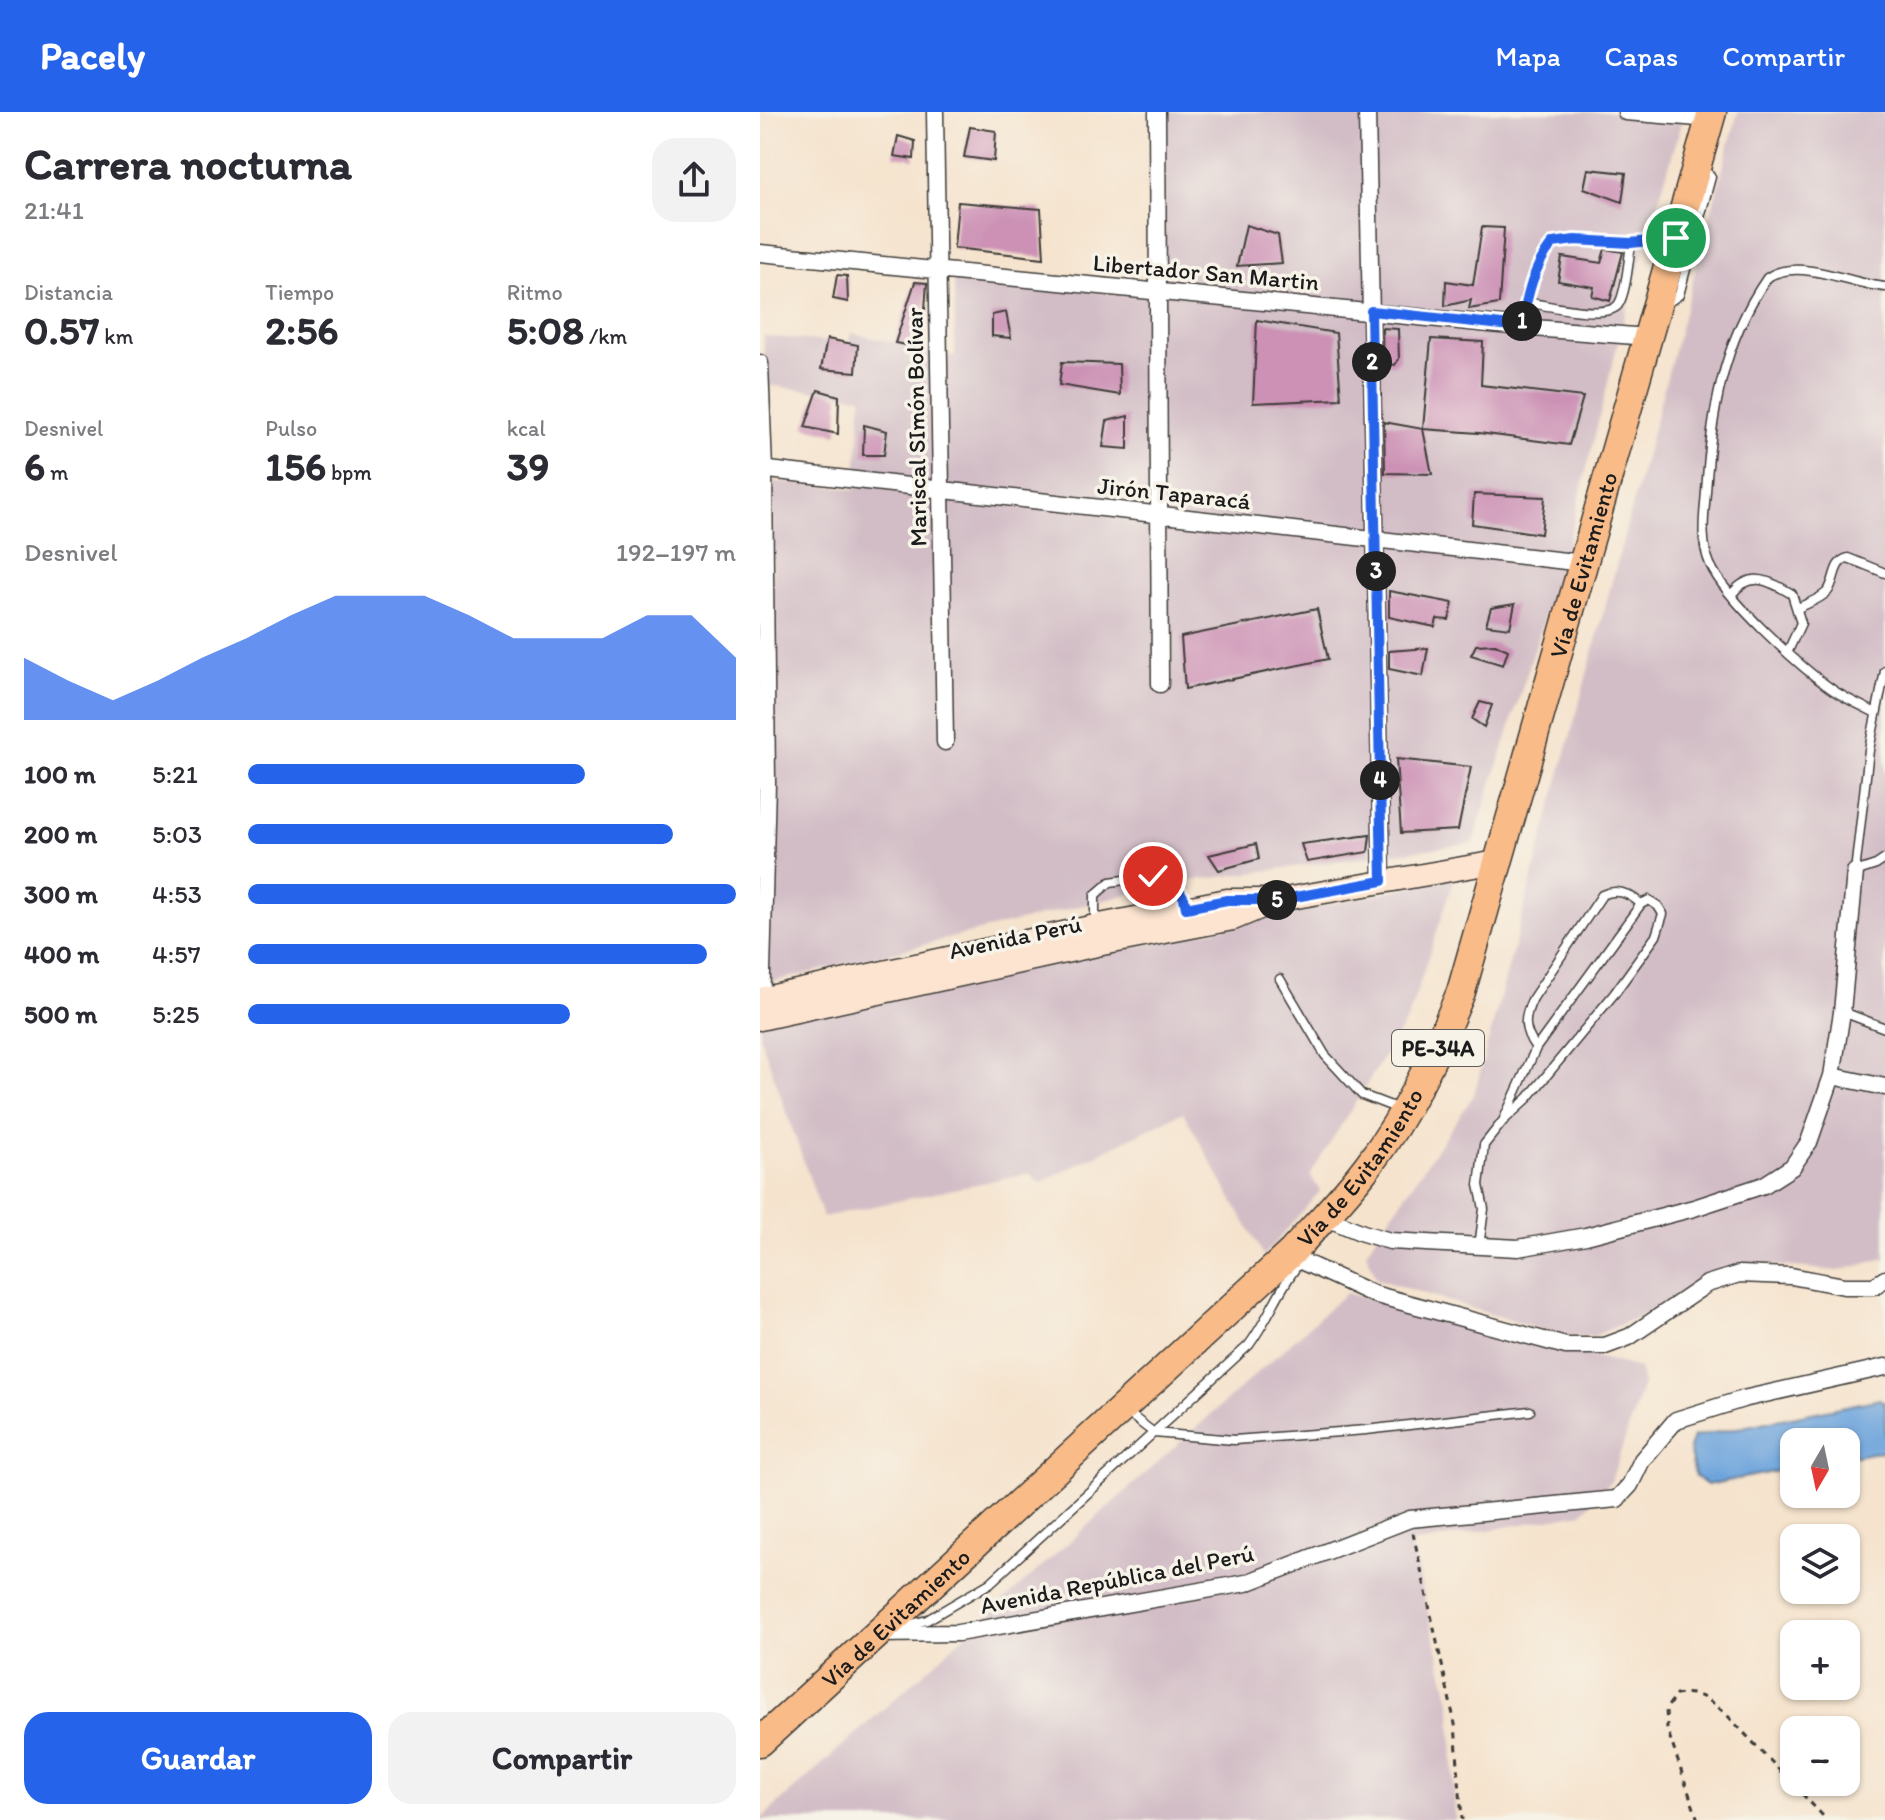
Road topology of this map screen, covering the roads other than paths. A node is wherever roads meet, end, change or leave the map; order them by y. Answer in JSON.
{"nodes":[{"id":1,"x":935,"y":112,"type":"edge"},
{"id":2,"x":1157,"y":112,"type":"edge"},
{"id":3,"x":1367,"y":112,"type":"edge"},
{"id":4,"x":1626,"y":112,"type":"edge"},
{"id":5,"x":1669,"y":114,"type":"edge"},
{"id":6,"x":1711,"y":115,"type":"edge"},
{"id":7,"x":1698,"y":162,"type":"junction"},
{"id":8,"x":1676,"y":238,"type":"junction"},
{"id":9,"x":1631,"y":243,"type":"junction"},
{"id":10,"x":760,"y":253,"type":"edge"},
{"id":11,"x":938,"y":271,"type":"junction"},
{"id":12,"x":1885,"y":287,"type":"edge"},
{"id":13,"x":1158,"y":293,"type":"junction"},
{"id":14,"x":1526,"y":302,"type":"junction"},
{"id":15,"x":1371,"y":311,"type":"junction"},
{"id":16,"x":1611,"y":311,"type":"junction"},
{"id":17,"x":1651,"y":324,"type":"junction"},
{"id":18,"x":1521,"y":327,"type":"junction"},
{"id":19,"x":1612,"y":334,"type":"junction"},
{"id":20,"x":760,"y":363,"type":"edge"},
{"id":21,"x":762,"y":469,"type":"edge"},
{"id":22,"x":941,"y":491,"type":"junction"},
{"id":23,"x":1159,"y":515,"type":"junction"},
{"id":24,"x":1375,"y":539,"type":"junction"},
{"id":25,"x":1583,"y":563,"type":"junction"},
{"id":26,"x":1885,"y":573,"type":"edge"},
{"id":27,"x":1732,"y":594,"type":"junction"},
{"id":28,"x":1798,"y":608,"type":"junction"},
{"id":29,"x":1788,"y":651,"type":"junction"},
{"id":30,"x":1885,"y":671,"type":"edge"},
{"id":31,"x":1160,"y":684,"type":"dead end"},
{"id":32,"x":1876,"y":713,"type":"junction"},
{"id":33,"x":945,"y":742,"type":"dead end"},
{"id":34,"x":763,"y":783,"type":"edge"},
{"id":35,"x":1885,"y":859,"type":"edge"},
{"id":36,"x":1497,"y":862,"type":"junction"},
{"id":37,"x":1855,"y":872,"type":"junction"},
{"id":38,"x":1382,"y":881,"type":"junction"},
{"id":39,"x":1641,"y":904,"type":"junction"},
{"id":40,"x":1187,"y":918,"type":"junction"},
{"id":41,"x":1096,"y":936,"type":"junction"},
{"id":42,"x":1280,"y":979,"type":"dead end"},
{"id":43,"x":760,"y":1009,"type":"edge"},
{"id":44,"x":1842,"y":1012,"type":"junction"},
{"id":45,"x":1885,"y":1028,"type":"edge"},
{"id":46,"x":1536,"y":1048,"type":"junction"},
{"id":47,"x":1832,"y":1076,"type":"junction"},
{"id":48,"x":1885,"y":1087,"type":"edge"},
{"id":49,"x":1404,"y":1111,"type":"junction"},
{"id":50,"x":1503,"y":1121,"type":"junction"},
{"id":51,"x":1324,"y":1217,"type":"junction"},
{"id":52,"x":1479,"y":1248,"type":"junction"},
{"id":53,"x":1297,"y":1256,"type":"junction"},
{"id":54,"x":1885,"y":1279,"type":"edge"},
{"id":55,"x":1885,"y":1367,"type":"edge"},
{"id":56,"x":1124,"y":1410,"type":"junction"},
{"id":57,"x":1530,"y":1411,"type":"dead end"},
{"id":58,"x":1154,"y":1433,"type":"junction"},
{"id":59,"x":876,"y":1634,"type":"junction"},
{"id":60,"x":760,"y":1742,"type":"edge"}],
"edges":[{"from":1,"to":11,"type":"street","name":"Mariscal SImón Bolívar"},
{"from":2,"to":13,"type":"street"},
{"from":3,"to":15,"type":"street"},
{"from":4,"to":5,"type":"street"},
{"from":5,"to":6,"type":"street"},
{"from":6,"to":7,"type":"highway","name":"Vía de Evitamiento","number":"PE-34A"},
{"from":7,"to":8,"type":"highway","name":"Vía de Evitamiento","number":"PE-34A"},
{"from":7,"to":17,"type":"lane"},
{"from":8,"to":9,"type":"lane"},
{"from":8,"to":17,"type":"highway","name":"Vía de Evitamiento","number":"PE-34A"},
{"from":9,"to":14,"type":"lane"},
{"from":9,"to":16,"type":"lane"},
{"from":10,"to":11,"type":"street","name":"Libertador San Martin"},
{"from":11,"to":13,"type":"street","name":"Libertador San Martin"},
{"from":11,"to":22,"type":"street","name":"Mariscal SImón Bolívar"},
{"from":12,"to":27,"type":"lane"},
{"from":13,"to":15,"type":"street","name":"Libertador San Martin"},
{"from":13,"to":23,"type":"street"},
{"from":14,"to":16,"type":"lane"},
{"from":14,"to":18,"type":"lane"},
{"from":15,"to":18,"type":"street","name":"Libertador San Martin"},
{"from":15,"to":24,"type":"street"},
{"from":16,"to":19,"type":"lane"},
{"from":17,"to":19,"type":"street","name":"Libertador San Martin"},
{"from":17,"to":25,"type":"highway","name":"Vía de Evitamiento","number":"PE-34A"},
{"from":18,"to":19,"type":"street","name":"Libertador San Martin"},
{"from":20,"to":21,"type":"street"},
{"from":21,"to":22,"type":"street","name":"Jirón Taparacá"},
{"from":21,"to":34,"type":"street"},
{"from":22,"to":23,"type":"street","name":"Jirón Taparacá"},
{"from":22,"to":33,"type":"street","name":"Mariscal SImón Bolívar"},
{"from":23,"to":24,"type":"street","name":"Jirón Taparacá"},
{"from":23,"to":31,"type":"street"},
{"from":24,"to":25,"type":"street","name":"Jirón Taparacá"},
{"from":24,"to":38,"type":"street"},
{"from":25,"to":36,"type":"highway","name":"Vía de Evitamiento","number":"PE-34A"},
{"from":26,"to":28,"type":"lane"},
{"from":27,"to":28,"type":"lane"},
{"from":27,"to":29,"type":"lane"},
{"from":28,"to":29,"type":"lane"},
{"from":29,"to":32,"type":"lane"},
{"from":30,"to":32,"type":"lane"},
{"from":32,"to":37,"type":"lane"},
{"from":34,"to":43,"type":"street"},
{"from":35,"to":37,"type":"lane"},
{"from":36,"to":38,"type":"main road","name":"Avenida Perú"},
{"from":36,"to":49,"type":"highway","name":"Vía de Evitamiento","number":"PE-34A"},
{"from":37,"to":44,"type":"street"},
{"from":38,"to":40,"type":"main road","name":"Avenida Perú"},
{"from":39,"to":46,"type":"lane"},
{"from":39,"to":46,"type":"lane"},
{"from":39,"to":50,"type":"lane"},
{"from":40,"to":41,"type":"main road","name":"Avenida Perú"},
{"from":40,"to":41,"type":"lane"},
{"from":41,"to":43,"type":"main road","name":"Avenida Perú"},
{"from":42,"to":49,"type":"lane"},
{"from":44,"to":45,"type":"lane"},
{"from":44,"to":47,"type":"street"},
{"from":46,"to":50,"type":"lane"},
{"from":47,"to":48,"type":"street"},
{"from":47,"to":52,"type":"street"},
{"from":49,"to":51,"type":"highway","name":"Vía de Evitamiento","number":"PE-34A"},
{"from":50,"to":52,"type":"lane"},
{"from":51,"to":52,"type":"street"},
{"from":51,"to":53,"type":"highway","name":"Vía de Evitamiento","number":"PE-34A"},
{"from":53,"to":54,"type":"street"},
{"from":53,"to":56,"type":"highway","name":"Vía de Evitamiento","number":"PE-34A"},
{"from":53,"to":58,"type":"lane"},
{"from":55,"to":59,"type":"street","name":"Avenida República del Perú"},
{"from":56,"to":58,"type":"lane"},
{"from":56,"to":59,"type":"highway","name":"Vía de Evitamiento","number":"PE-34A"},
{"from":57,"to":58,"type":"lane"},
{"from":58,"to":59,"type":"lane"},
{"from":59,"to":60,"type":"highway","name":"Vía de Evitamiento","number":"PE-34A"}]}
